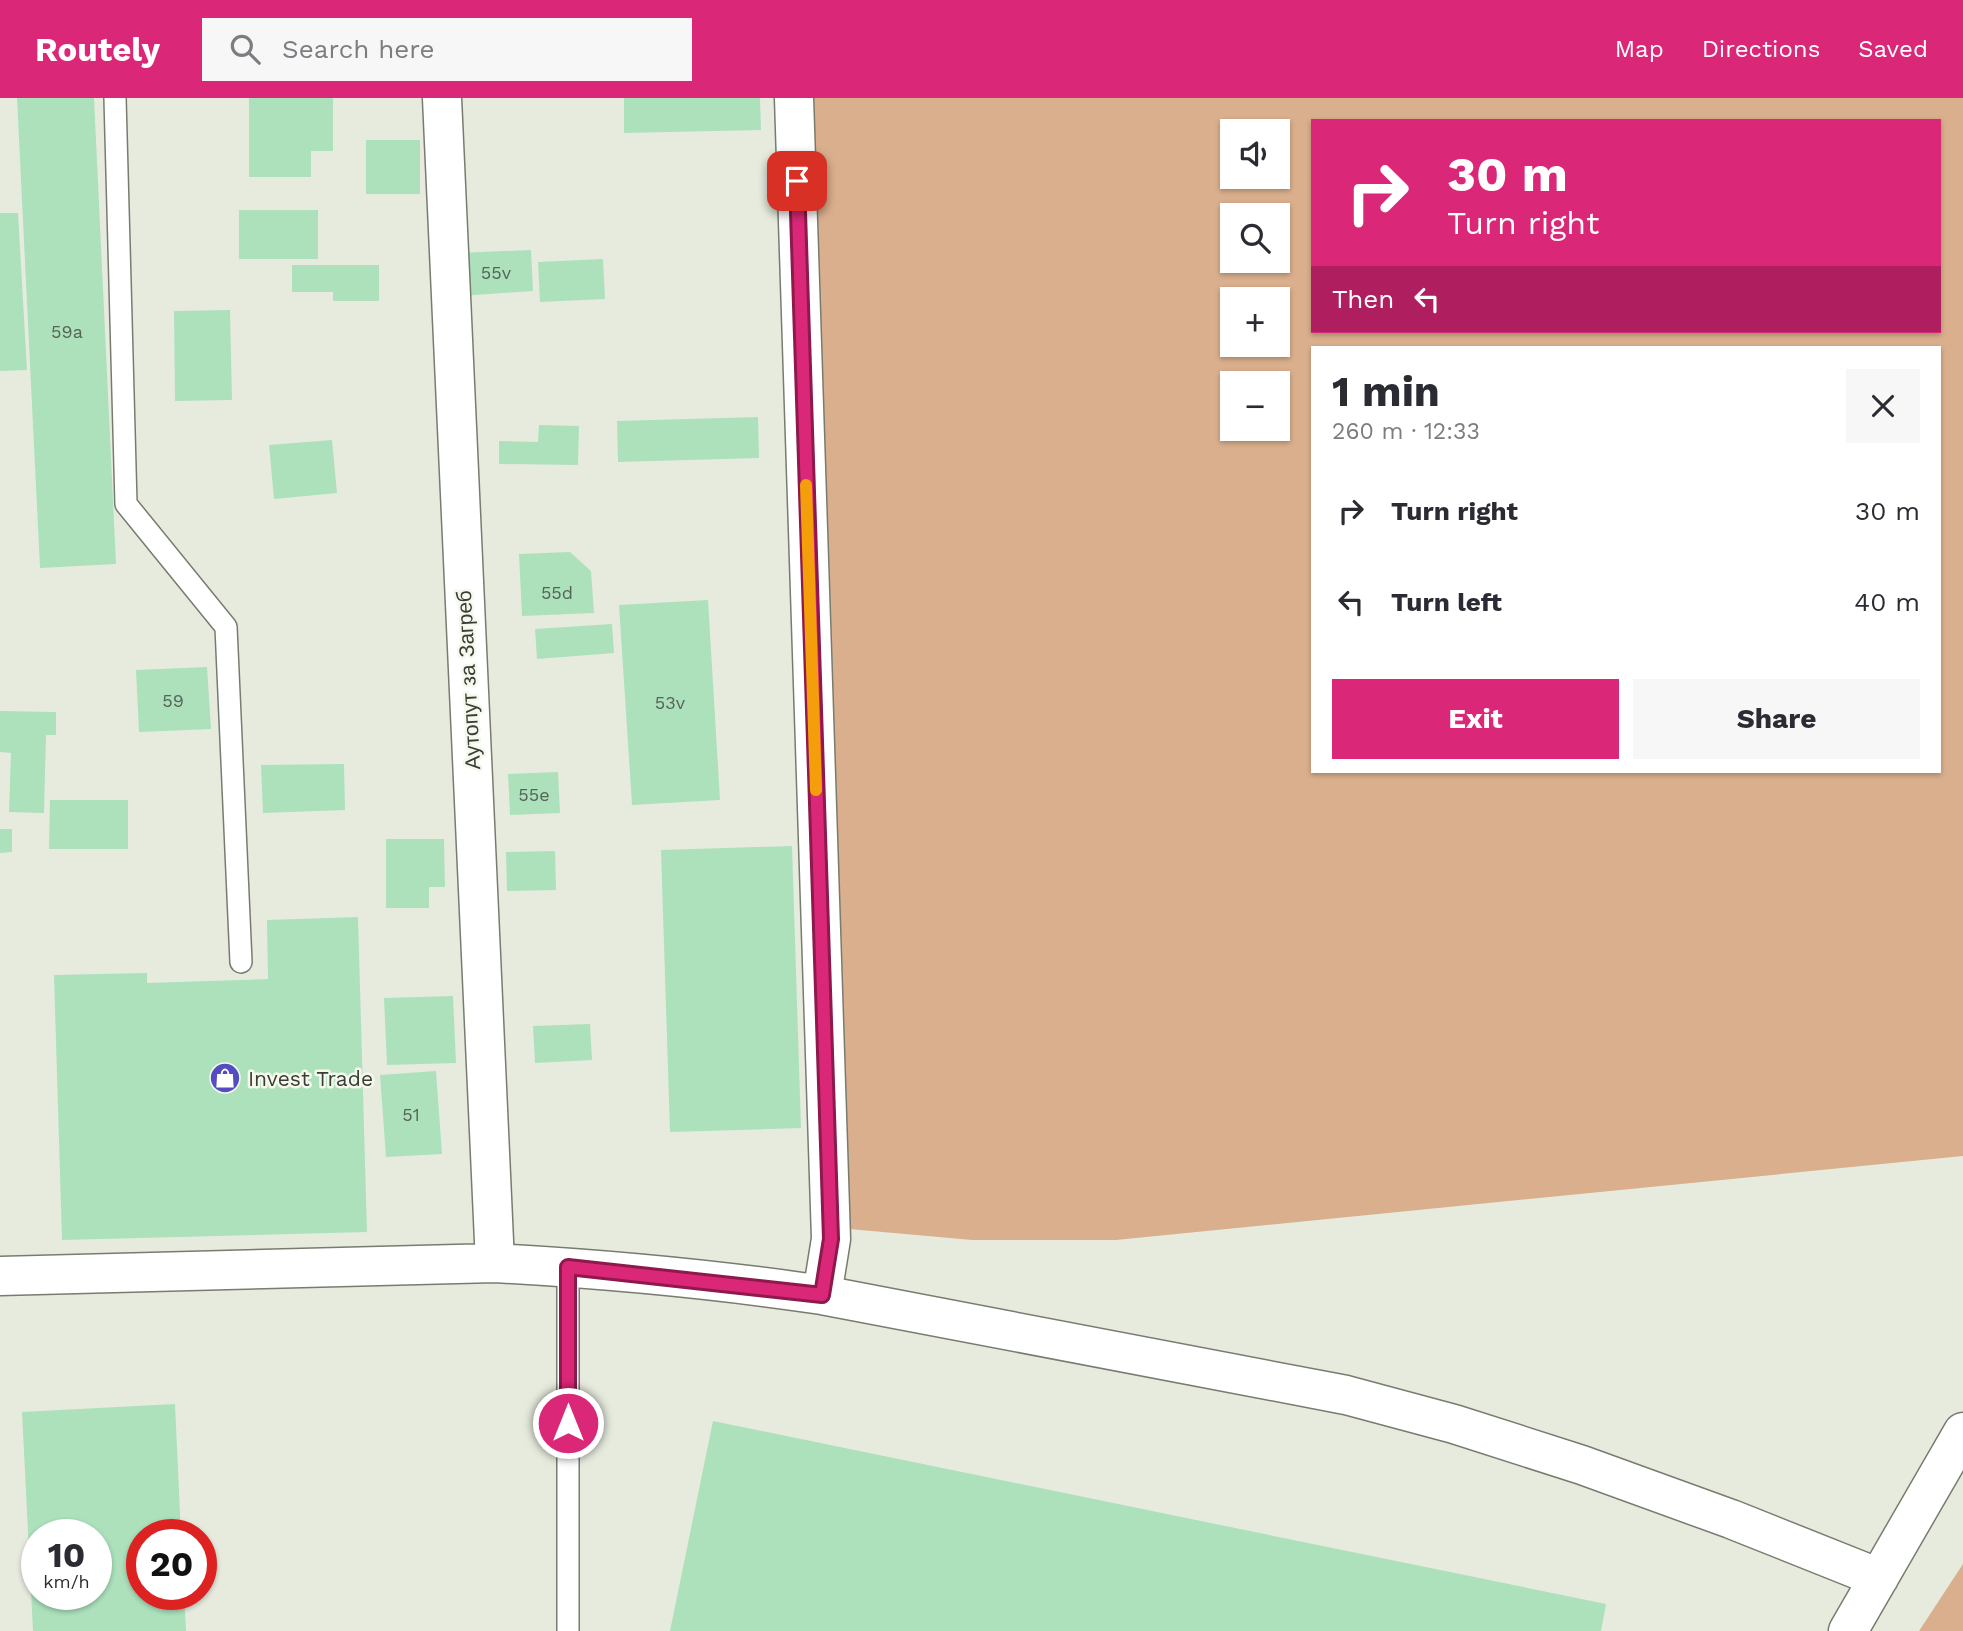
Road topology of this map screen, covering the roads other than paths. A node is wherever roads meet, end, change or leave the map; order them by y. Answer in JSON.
{"nodes":[{"id":1,"x":115,"y":98,"type":"edge"},
{"id":2,"x":442,"y":98,"type":"edge"},
{"id":3,"x":794,"y":98,"type":"edge"},
{"id":4,"x":240,"y":962,"type":"dead end"},
{"id":5,"x":495,"y":1263,"type":"junction"},
{"id":6,"x":568,"y":1267,"type":"junction"},
{"id":7,"x":0,"y":1276,"type":"edge"},
{"id":8,"x":822,"y":1295,"type":"junction"},
{"id":9,"x":1963,"y":1432,"type":"edge"},
{"id":10,"x":1879,"y":1578,"type":"junction"},
{"id":11,"x":568,"y":1631,"type":"edge"},
{"id":12,"x":1848,"y":1631,"type":"edge"}],
"edges":[{"from":1,"to":4,"type":"lane"},
{"from":2,"to":5,"type":"street","name":"Аутопут за Загреб"},
{"from":3,"to":8,"type":"street"},
{"from":5,"to":6,"type":"street"},
{"from":5,"to":7,"type":"street"},
{"from":6,"to":8,"type":"street"},
{"from":6,"to":11,"type":"lane"},
{"from":8,"to":10,"type":"street"},
{"from":9,"to":10,"type":"street"},
{"from":10,"to":12,"type":"street"}]}
